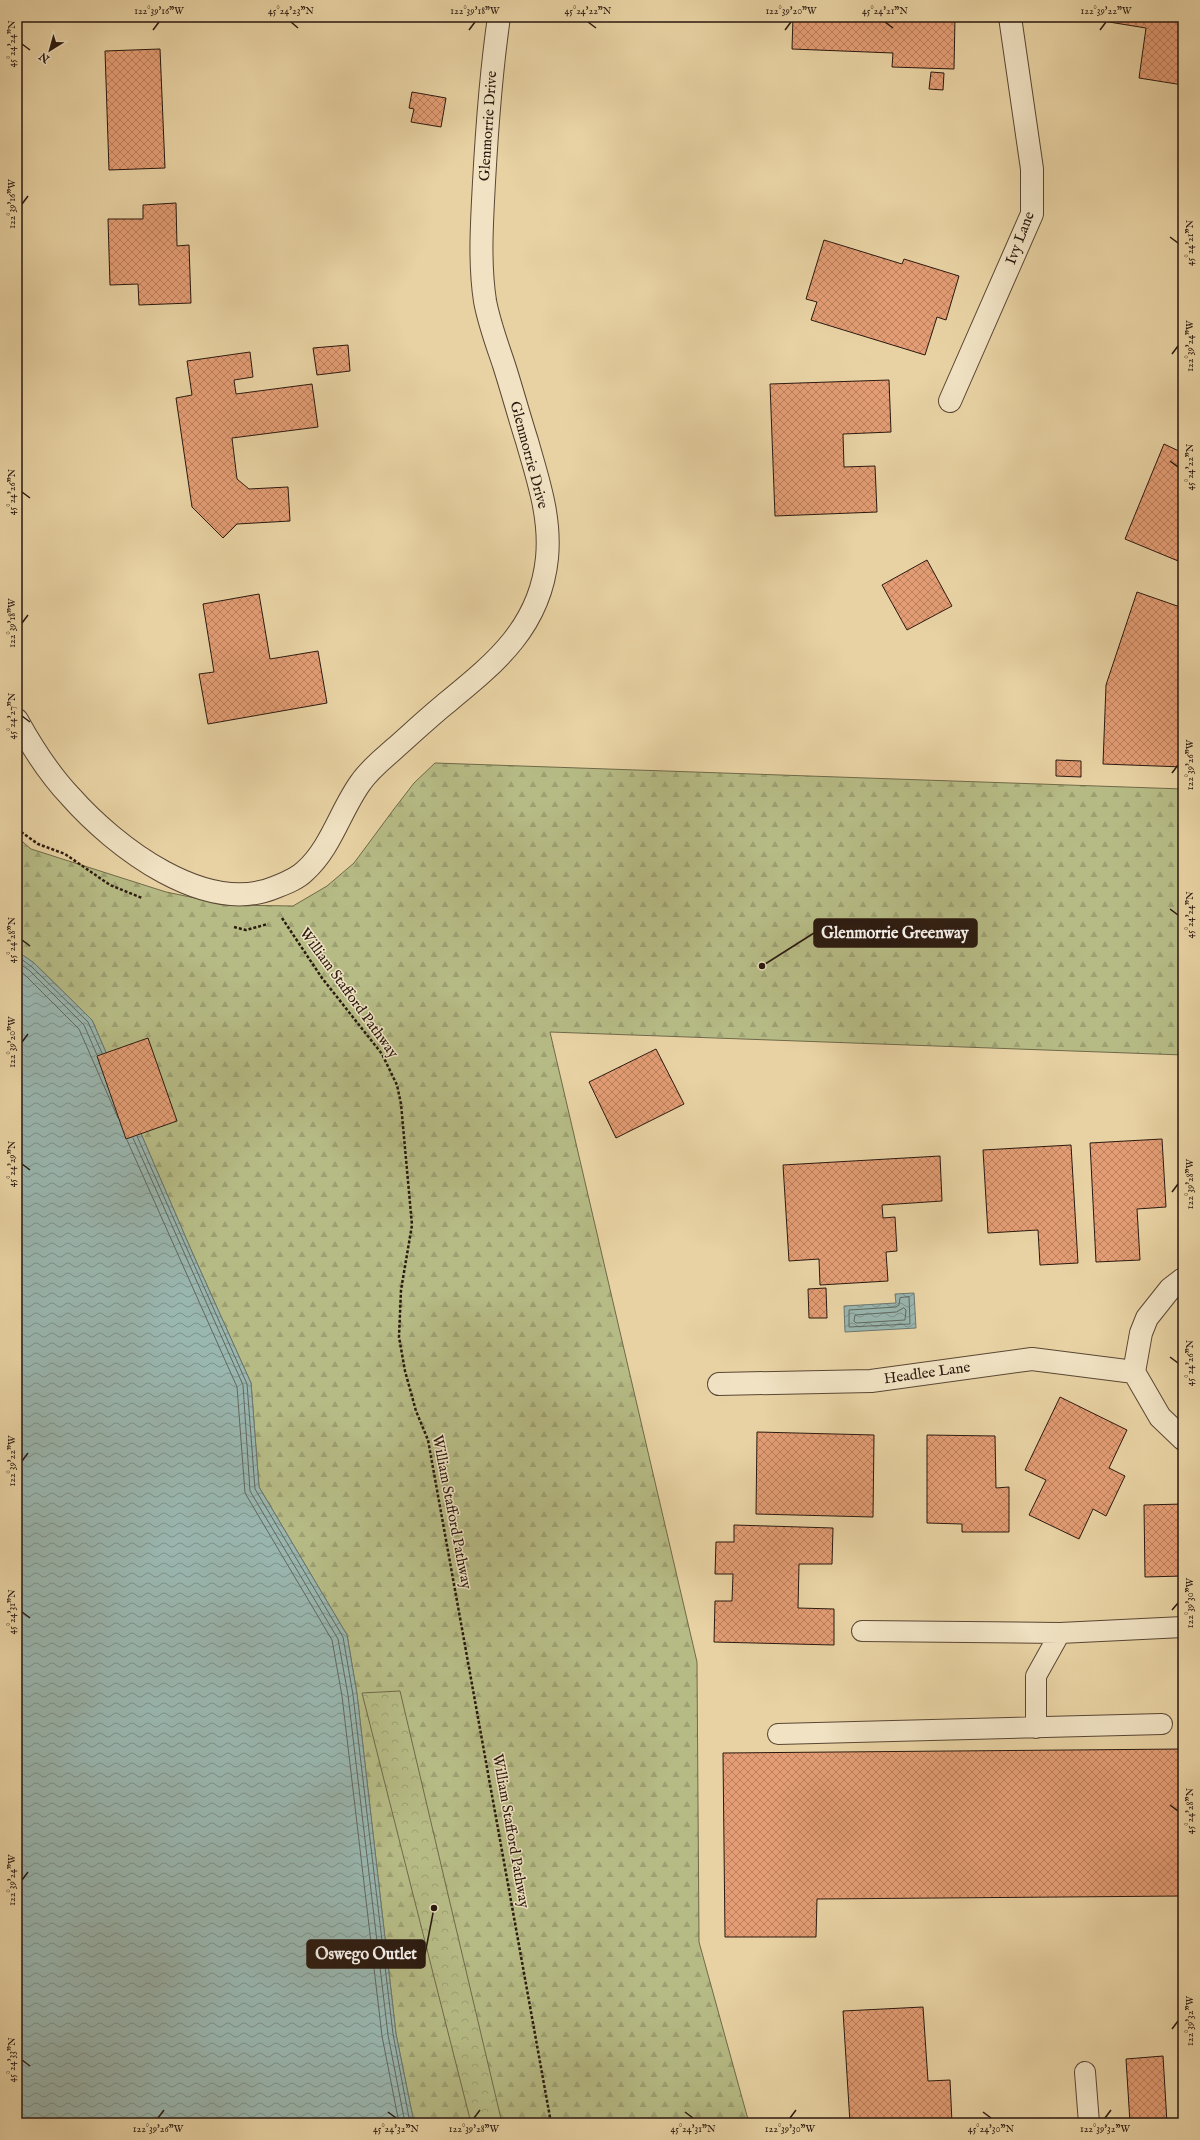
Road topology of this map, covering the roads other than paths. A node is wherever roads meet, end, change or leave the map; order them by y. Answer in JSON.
{"nodes":[{"id":1,"x":499,"y":17,"type":"edge"},
{"id":2,"x":1010,"y":17,"type":"edge"},
{"id":3,"x":950,"y":401,"type":"dead end"},
{"id":4,"x":17,"y":720,"type":"edge"},
{"id":5,"x":1183,"y":1279,"type":"edge"},
{"id":6,"x":1134,"y":1372,"type":"junction"},
{"id":7,"x":719,"y":1384,"type":"dead end"},
{"id":8,"x":1183,"y":1439,"type":"edge"},
{"id":9,"x":1183,"y":1627,"type":"edge"},
{"id":10,"x":862,"y":1631,"type":"dead end"},
{"id":11,"x":1060,"y":1633,"type":"junction"},
{"id":12,"x":1162,"y":1724,"type":"dead end"},
{"id":13,"x":1036,"y":1728,"type":"junction"},
{"id":14,"x":778,"y":1734,"type":"dead end"},
{"id":15,"x":1084,"y":2072,"type":"dead end"},
{"id":16,"x":1089,"y":2123,"type":"edge"}],
"edges":[{"from":1,"to":4,"type":"street","name":"Glenmorrie Drive"},
{"from":2,"to":3,"type":"street","name":"Ivy Lane"},
{"from":5,"to":6,"type":"street"},
{"from":6,"to":7,"type":"street","name":"Headlee Lane"},
{"from":6,"to":8,"type":"street"},
{"from":9,"to":11,"type":"lane"},
{"from":10,"to":11,"type":"lane"},
{"from":11,"to":13,"type":"lane"},
{"from":12,"to":13,"type":"lane"},
{"from":13,"to":14,"type":"lane"},
{"from":15,"to":16,"type":"lane"}]}
